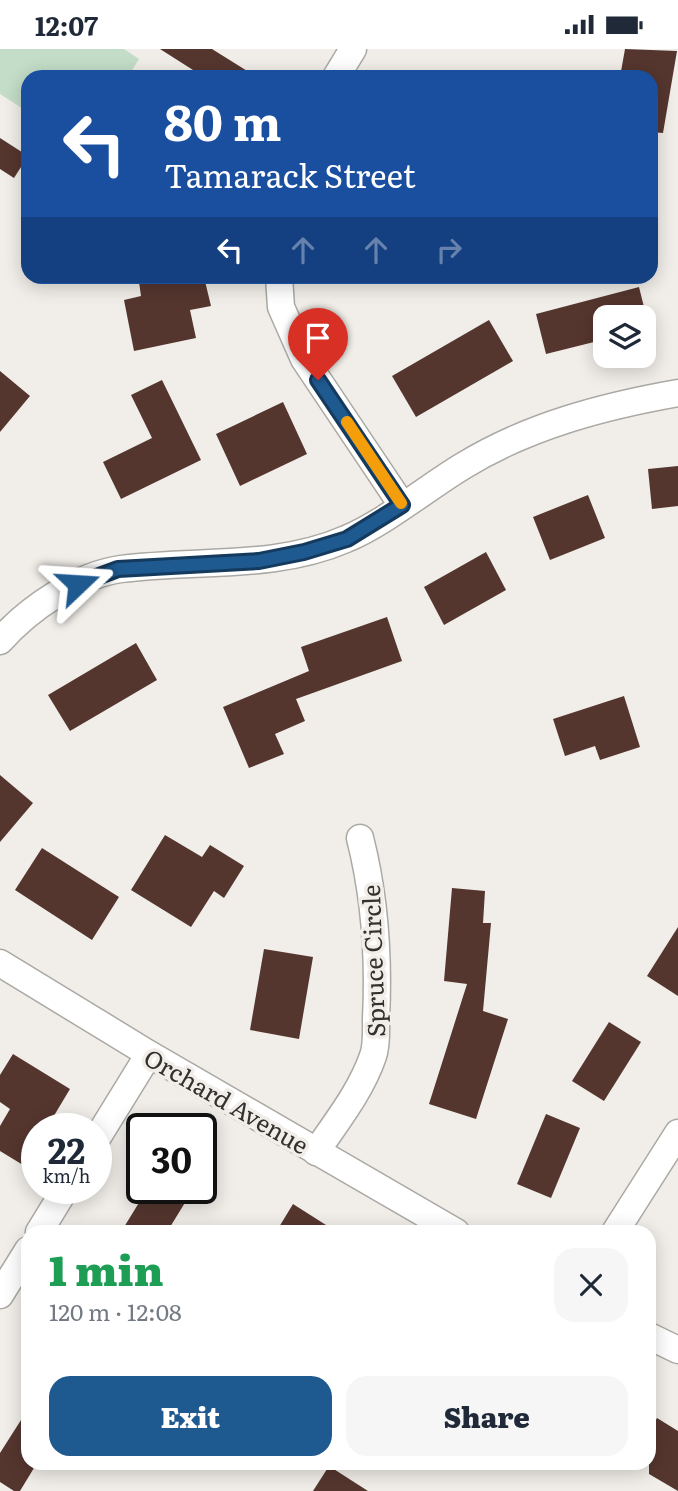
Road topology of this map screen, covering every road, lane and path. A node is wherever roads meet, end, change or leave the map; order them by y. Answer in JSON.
{"nodes":[{"id":1,"x":353,"y":49,"type":"edge"},
{"id":2,"x":340,"y":70,"type":"edge"},
{"id":3,"x":279,"y":284,"type":"edge"},
{"id":4,"x":678,"y":393,"type":"edge"},
{"id":5,"x":402,"y":505,"type":"junction"},
{"id":6,"x":0,"y":641,"type":"edge"},
{"id":7,"x":360,"y":838,"type":"dead end"},
{"id":8,"x":0,"y":963,"type":"edge"},
{"id":9,"x":149,"y":1054,"type":"junction"},
{"id":10,"x":112,"y":1114,"type":"edge"},
{"id":11,"x":678,"y":1133,"type":"edge"},
{"id":12,"x":316,"y":1152,"type":"junction"},
{"id":13,"x":56,"y":1204,"type":"edge"},
{"id":14,"x":43,"y":1225,"type":"edge"},
{"id":15,"x":444,"y":1225,"type":"edge"},
{"id":16,"x":619,"y":1225,"type":"edge"},
{"id":17,"x":21,"y":1261,"type":"edge"},
{"id":18,"x":0,"y":1295,"type":"edge"},
{"id":19,"x":656,"y":1339,"type":"edge"},
{"id":20,"x":678,"y":1350,"type":"edge"}],
"edges":[{"from":1,"to":2,"type":"street"},
{"from":3,"to":5,"type":"street"},
{"from":4,"to":5,"type":"street"},
{"from":5,"to":6,"type":"street"},
{"from":7,"to":12,"type":"street","name":"Spruce Circle"},
{"from":8,"to":9,"type":"street","name":"Orchard Avenue"},
{"from":9,"to":10,"type":"street"},
{"from":9,"to":12,"type":"street","name":"Orchard Avenue"},
{"from":11,"to":16,"type":"street"},
{"from":12,"to":15,"type":"street","name":"Orchard Avenue"},
{"from":13,"to":14,"type":"street"},
{"from":17,"to":18,"type":"street"},
{"from":19,"to":20,"type":"street"}]}
